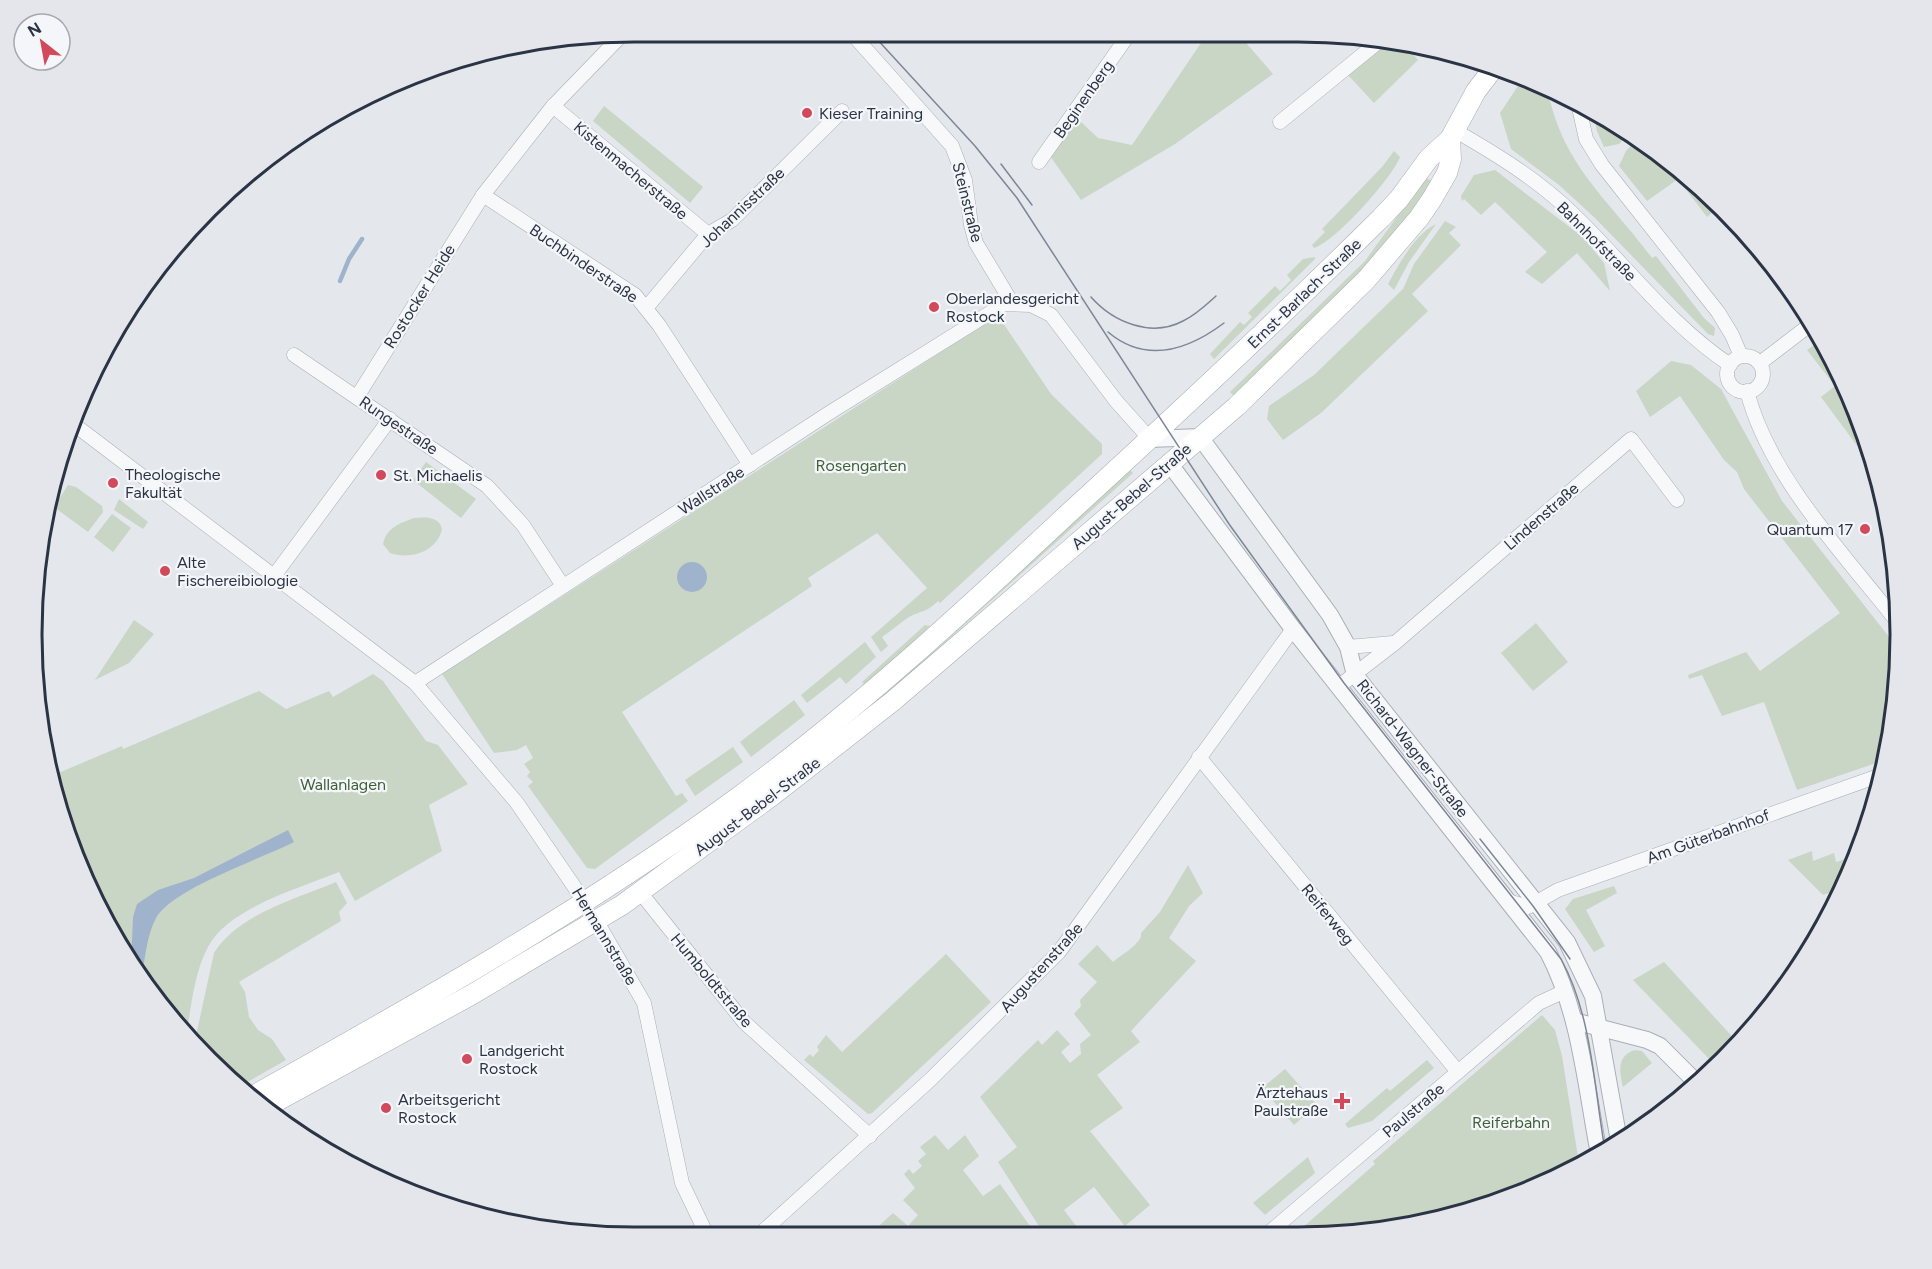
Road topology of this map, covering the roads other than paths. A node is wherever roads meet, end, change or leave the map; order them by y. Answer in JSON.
{"nodes":[{"id":1,"x":859,"y":42,"type":"edge"},
{"id":2,"x":1123,"y":42,"type":"edge"},
{"id":3,"x":614,"y":43,"type":"edge"},
{"id":4,"x":1372,"y":47,"type":"edge"},
{"id":5,"x":1490,"y":74,"type":"edge"},
{"id":6,"x":554,"y":100,"type":"junction"},
{"id":7,"x":842,"y":111,"type":"dead end"},
{"id":8,"x":1580,"y":114,"type":"edge"},
{"id":9,"x":1280,"y":122,"type":"dead end"},
{"id":10,"x":1452,"y":134,"type":"junction"},
{"id":11,"x":1039,"y":162,"type":"dead end"},
{"id":12,"x":483,"y":195,"type":"junction"},
{"id":13,"x":708,"y":234,"type":"junction"},
{"id":14,"x":1012,"y":303,"type":"junction"},
{"id":15,"x":647,"y":308,"type":"junction"},
{"id":16,"x":1805,"y":329,"type":"edge"},
{"id":17,"x":294,"y":355,"type":"dead end"},
{"id":18,"x":1735,"y":361,"type":"junction"},
{"id":19,"x":1760,"y":363,"type":"junction"},
{"id":20,"x":1748,"y":391,"type":"junction"},
{"id":21,"x":357,"y":397,"type":"junction"},
{"id":22,"x":390,"y":419,"type":"junction"},
{"id":23,"x":80,"y":429,"type":"dead end"},
{"id":24,"x":1200,"y":437,"type":"junction"},
{"id":25,"x":1150,"y":439,"type":"junction"},
{"id":26,"x":1169,"y":463,"type":"junction"},
{"id":27,"x":750,"y":465,"type":"junction"},
{"id":28,"x":1146,"y":483,"type":"junction"},
{"id":29,"x":1677,"y":500,"type":"dead end"},
{"id":30,"x":274,"y":576,"type":"junction"},
{"id":31,"x":563,"y":586,"type":"junction"},
{"id":32,"x":1889,"y":612,"type":"edge"},
{"id":33,"x":1293,"y":629,"type":"junction"},
{"id":34,"x":1395,"y":643,"type":"junction"},
{"id":35,"x":1348,"y":647,"type":"junction"},
{"id":36,"x":1355,"y":675,"type":"junction"},
{"id":37,"x":415,"y":683,"type":"junction"},
{"id":38,"x":1338,"y":687,"type":"junction"},
{"id":39,"x":1199,"y":757,"type":"junction"},
{"id":40,"x":1872,"y":778,"type":"edge"},
{"id":41,"x":640,"y":892,"type":"junction"},
{"id":42,"x":584,"y":901,"type":"junction"},
{"id":43,"x":1510,"y":902,"type":"junction"},
{"id":44,"x":1537,"y":902,"type":"junction"},
{"id":45,"x":596,"y":920,"type":"junction"},
{"id":46,"x":1565,"y":991,"type":"junction"},
{"id":47,"x":1574,"y":1021,"type":"junction"},
{"id":48,"x":1601,"y":1029,"type":"junction"},
{"id":49,"x":1458,"y":1072,"type":"junction"},
{"id":50,"x":1691,"y":1077,"type":"edge"},
{"id":51,"x":259,"y":1093,"type":"edge"},
{"id":52,"x":272,"y":1104,"type":"edge"},
{"id":53,"x":1618,"y":1133,"type":"edge"},
{"id":54,"x":870,"y":1136,"type":"junction"},
{"id":55,"x":1597,"y":1146,"type":"edge"},
{"id":56,"x":703,"y":1227,"type":"edge"},
{"id":57,"x":768,"y":1227,"type":"edge"},
{"id":58,"x":1276,"y":1227,"type":"edge"}],
"edges":[{"from":1,"to":14,"type":"street","name":"Steinstraße"},
{"from":2,"to":11,"type":"street","name":"Beginenberg"},
{"from":3,"to":6,"type":"street","name":"Rostocker Heide"},
{"from":4,"to":9,"type":"street"},
{"from":5,"to":10,"type":"main road","name":"Ernst-Barlach-Straße"},
{"from":6,"to":12,"type":"street","name":"Rostocker Heide"},
{"from":6,"to":13,"type":"street","name":"Kistenmacherstraße"},
{"from":7,"to":13,"type":"street","name":"Johannisstraße"},
{"from":8,"to":18,"type":"street"},
{"from":10,"to":18,"type":"street","name":"Bahnhofstraße"},
{"from":10,"to":24,"type":"main road","name":"Ernst-Barlach-Straße"},
{"from":10,"to":25,"type":"main road","name":"Ernst-Barlach-Straße"},
{"from":12,"to":15,"type":"street","name":"Buchbinderstraße"},
{"from":12,"to":21,"type":"street","name":"Rostocker Heide"},
{"from":13,"to":15,"type":"street","name":"Johannisstraße"},
{"from":14,"to":25,"type":"street"},
{"from":14,"to":27,"type":"street","name":"Wallstraße"},
{"from":15,"to":27,"type":"street","name":"Buchbinderstraße"},
{"from":16,"to":19,"type":"street"},
{"from":17,"to":21,"type":"street","name":"Rungestraße"},
{"from":18,"to":19,"type":"street"},
{"from":18,"to":20,"type":"street"},
{"from":19,"to":20,"type":"street"},
{"from":20,"to":32,"type":"street"},
{"from":21,"to":22,"type":"street","name":"Rungestraße"},
{"from":22,"to":30,"type":"street"},
{"from":22,"to":31,"type":"street","name":"Rungestraße"},
{"from":23,"to":30,"type":"street","name":"Hermannstraße"},
{"from":24,"to":25,"type":"street"},
{"from":24,"to":26,"type":"main road","name":"August-Bebel-Straße"},
{"from":24,"to":35,"type":"street","name":"Richard-Wagner-Straße"},
{"from":25,"to":26,"type":"main road","name":"Richard-Wagner-Straße"},
{"from":25,"to":28,"type":"main road"},
{"from":25,"to":42,"type":"main road","name":"August-Bebel-Straße"},
{"from":26,"to":28,"type":"main road","name":"August-Bebel-Straße"},
{"from":26,"to":33,"type":"street","name":"Richard-Wagner-Straße"},
{"from":27,"to":31,"type":"street","name":"Wallstraße"},
{"from":28,"to":41,"type":"main road","name":"August-Bebel-Straße"},
{"from":29,"to":34,"type":"street","name":"Lindenstraße"},
{"from":30,"to":37,"type":"street","name":"Hermannstraße"},
{"from":31,"to":37,"type":"street","name":"Wallstraße"},
{"from":33,"to":38,"type":"street","name":"Richard-Wagner-Straße"},
{"from":33,"to":39,"type":"street","name":"Augustenstraße"},
{"from":34,"to":35,"type":"street"},
{"from":34,"to":36,"type":"street","name":"Lindenstraße"},
{"from":35,"to":36,"type":"street","name":"Richard-Wagner-Straße"},
{"from":36,"to":38,"type":"street","name":"Lindenstraße"},
{"from":36,"to":44,"type":"street","name":"Richard-Wagner-Straße"},
{"from":37,"to":42,"type":"street","name":"Hermannstraße"},
{"from":38,"to":43,"type":"street","name":"Richard-Wagner-Straße"},
{"from":39,"to":49,"type":"street","name":"Reiferweg"},
{"from":39,"to":54,"type":"street","name":"Augustenstraße"},
{"from":40,"to":44,"type":"street","name":"Am Güterbahnhof"},
{"from":41,"to":45,"type":"main road","name":"August-Bebel-Straße"},
{"from":41,"to":54,"type":"street","name":"Humboldtstraße"},
{"from":42,"to":45,"type":"main road","name":"Hermannstraße"},
{"from":42,"to":51,"type":"main road","name":"August-Bebel-Straße"},
{"from":43,"to":44,"type":"street"},
{"from":43,"to":46,"type":"street","name":"Richard-Wagner-Straße"},
{"from":44,"to":48,"type":"street","name":"Richard-Wagner-Straße"},
{"from":45,"to":52,"type":"main road","name":"August-Bebel-Straße"},
{"from":45,"to":56,"type":"street","name":"Hermannstraße"},
{"from":46,"to":47,"type":"street","name":"Richard-Wagner-Straße"},
{"from":46,"to":49,"type":"street","name":"Paulstraße"},
{"from":47,"to":48,"type":"street"},
{"from":47,"to":55,"type":"street","name":"Richard-Wagner-Straße"},
{"from":48,"to":50,"type":"street"},
{"from":48,"to":53,"type":"street","name":"Richard-Wagner-Straße"},
{"from":49,"to":58,"type":"street","name":"Paulstraße"},
{"from":54,"to":57,"type":"street","name":"Augustenstraße"}]}
